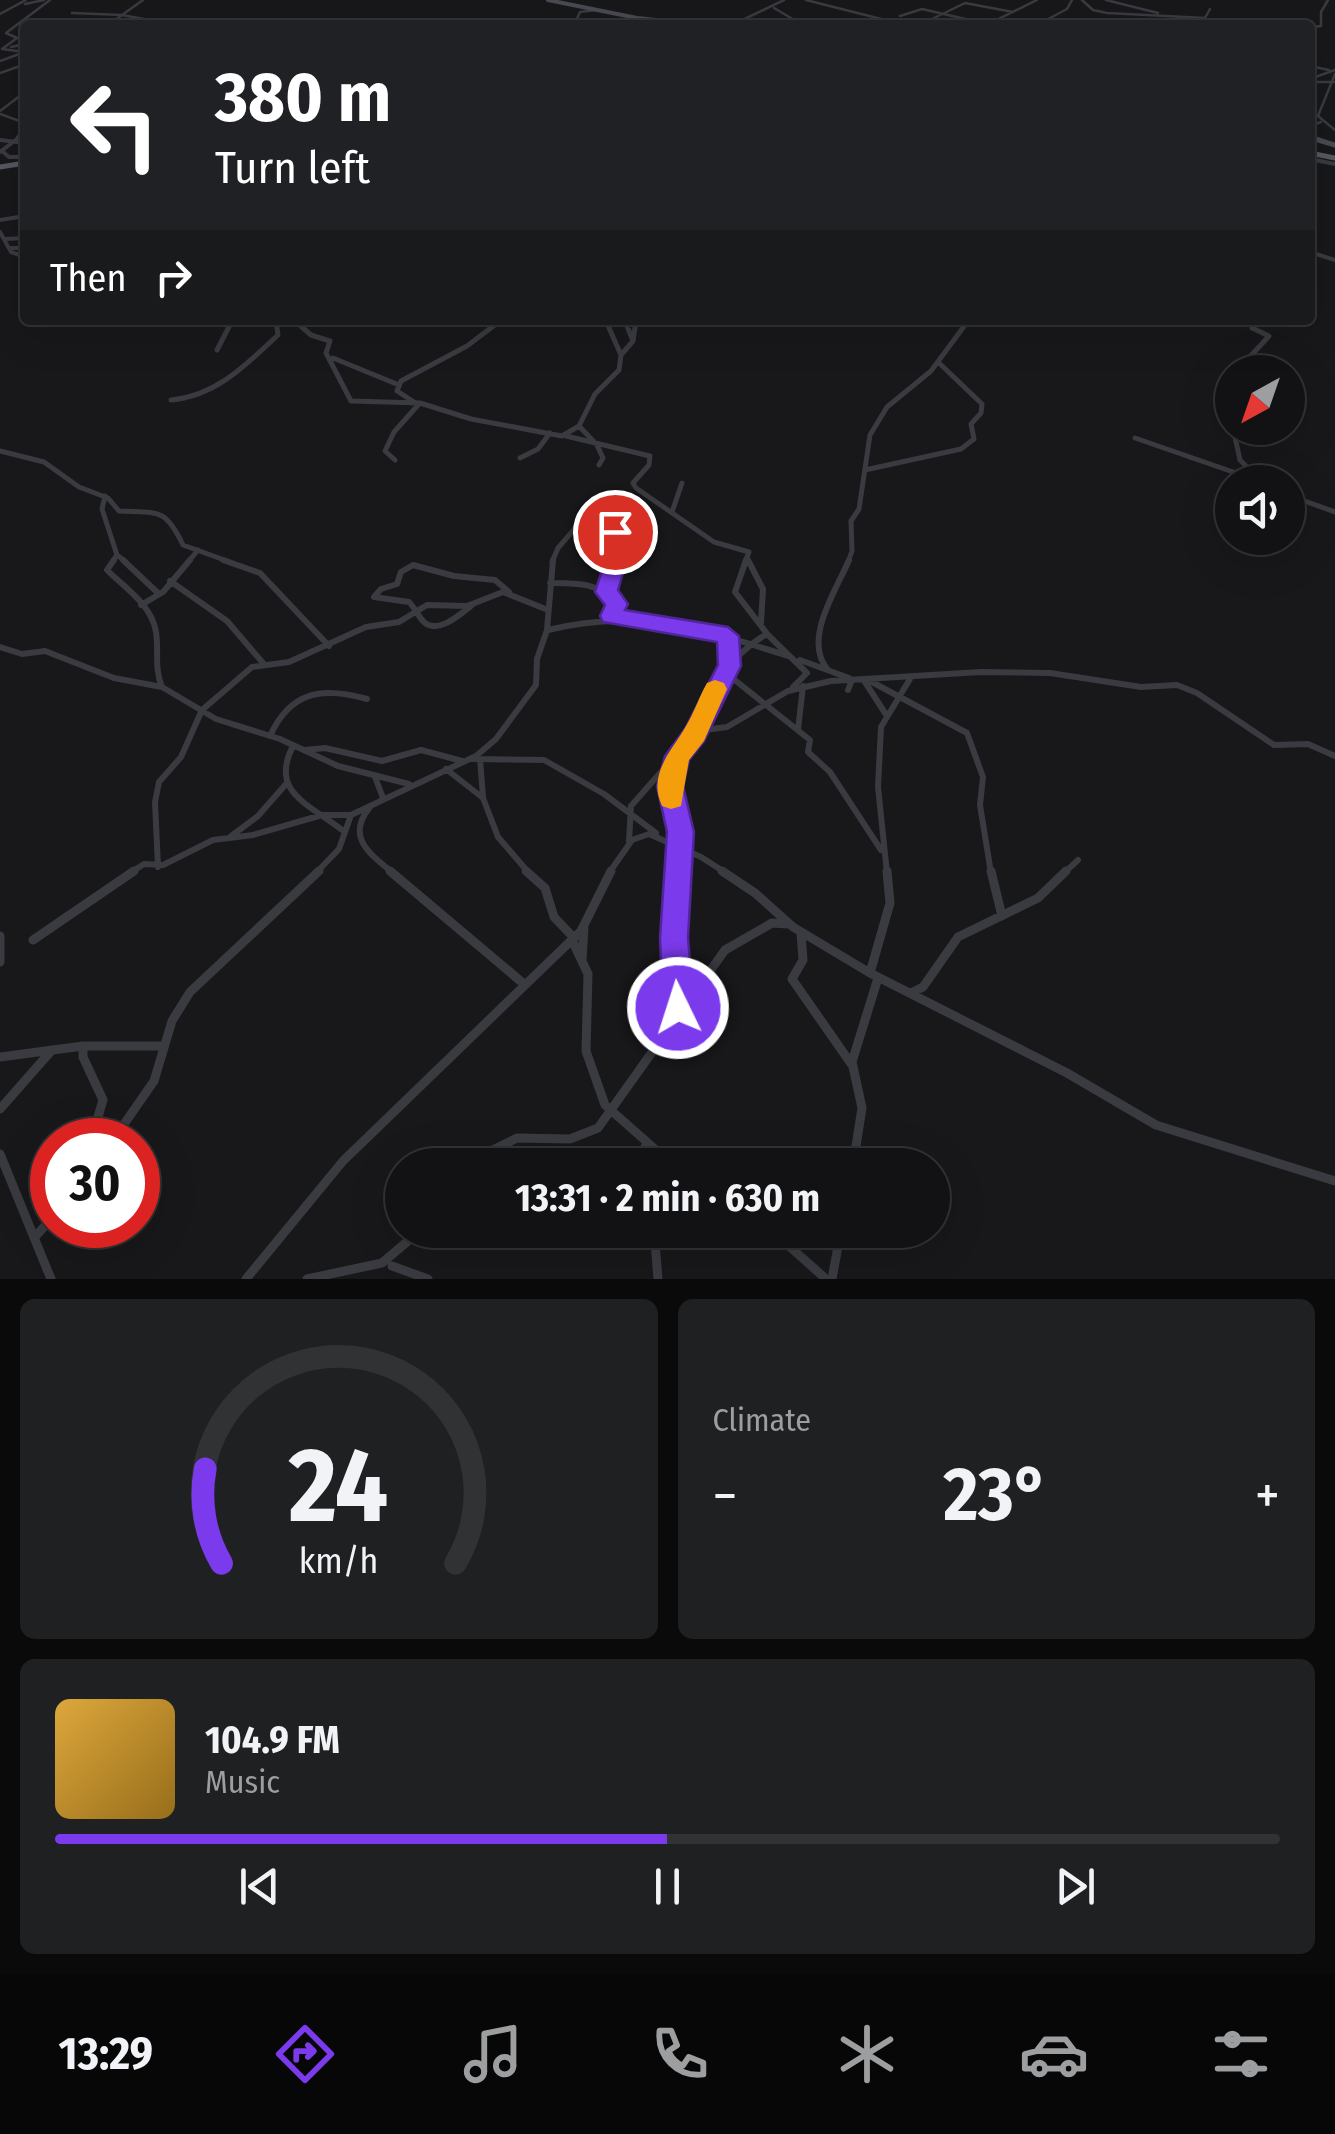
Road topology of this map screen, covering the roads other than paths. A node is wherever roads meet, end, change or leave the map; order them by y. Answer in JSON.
{"nodes":[{"id":1,"x":26,"y":0,"type":"edge"},
{"id":2,"x":47,"y":0,"type":"edge"},
{"id":3,"x":142,"y":0,"type":"edge"},
{"id":4,"x":548,"y":0,"type":"edge"},
{"id":5,"x":786,"y":0,"type":"edge"},
{"id":6,"x":806,"y":0,"type":"edge"},
{"id":7,"x":1037,"y":0,"type":"edge"},
{"id":8,"x":1072,"y":0,"type":"edge"},
{"id":9,"x":1082,"y":0,"type":"edge"},
{"id":10,"x":1106,"y":0,"type":"edge"},
{"id":11,"x":1328,"y":0,"type":"edge"},
{"id":12,"x":19,"y":6,"type":"junction"},
{"id":13,"x":40,"y":8,"type":"junction"},
{"id":14,"x":774,"y":8,"type":"junction"},
{"id":15,"x":1210,"y":8,"type":"dead end"},
{"id":16,"x":582,"y":10,"type":"junction"},
{"id":17,"x":945,"y":12,"type":"junction"},
{"id":18,"x":1013,"y":12,"type":"junction"},
{"id":19,"x":975,"y":13,"type":"dead end"},
{"id":20,"x":0,"y":14,"type":"edge"},
{"id":21,"x":72,"y":14,"type":"dead end"},
{"id":22,"x":122,"y":15,"type":"junction"},
{"id":23,"x":900,"y":16,"type":"dead end"},
{"id":24,"x":1172,"y":17,"type":"junction"},
{"id":25,"x":967,"y":18,"type":"junction"},
{"id":26,"x":1202,"y":18,"type":"junction"},
{"id":27,"x":24,"y":20,"type":"edge"},
{"id":28,"x":114,"y":20,"type":"edge"},
{"id":29,"x":149,"y":20,"type":"edge"},
{"id":30,"x":577,"y":20,"type":"edge"},
{"id":31,"x":669,"y":20,"type":"edge"},
{"id":32,"x":740,"y":20,"type":"edge"},
{"id":33,"x":792,"y":20,"type":"edge"},
{"id":34,"x":886,"y":20,"type":"edge"},
{"id":35,"x":921,"y":20,"type":"edge"},
{"id":36,"x":973,"y":20,"type":"edge"},
{"id":37,"x":997,"y":20,"type":"edge"},
{"id":38,"x":1047,"y":20,"type":"edge"},
{"id":39,"x":1181,"y":20,"type":"edge"},
{"id":40,"x":1209,"y":20,"type":"edge"},
{"id":41,"x":20,"y":23,"type":"edge"},
{"id":42,"x":20,"y":27,"type":"edge"},
{"id":43,"x":1315,"y":27,"type":"edge"},
{"id":44,"x":13,"y":28,"type":"junction"},
{"id":45,"x":16,"y":38,"type":"junction"},
{"id":46,"x":20,"y":39,"type":"edge"},
{"id":47,"x":2,"y":49,"type":"edge"},
{"id":48,"x":1335,"y":73,"type":"edge"},
{"id":49,"x":1332,"y":83,"type":"edge"},
{"id":50,"x":20,"y":97,"type":"edge"},
{"id":51,"x":1323,"y":106,"type":"junction"},
{"id":52,"x":1315,"y":109,"type":"edge"},
{"id":53,"x":0,"y":113,"type":"edge"},
{"id":54,"x":1321,"y":122,"type":"junction"},
{"id":55,"x":1315,"y":124,"type":"edge"},
{"id":56,"x":1335,"y":130,"type":"edge"},
{"id":57,"x":20,"y":132,"type":"edge"},
{"id":58,"x":0,"y":138,"type":"edge"},
{"id":59,"x":16,"y":138,"type":"junction"},
{"id":60,"x":20,"y":140,"type":"edge"},
{"id":61,"x":1,"y":152,"type":"edge"},
{"id":62,"x":0,"y":232,"type":"edge"},
{"id":63,"x":20,"y":238,"type":"edge"},
{"id":64,"x":5,"y":240,"type":"junction"},
{"id":65,"x":9,"y":248,"type":"junction"},
{"id":66,"x":20,"y":248,"type":"edge"},
{"id":67,"x":20,"y":254,"type":"edge"},
{"id":68,"x":230,"y":325,"type":"edge"},
{"id":69,"x":277,"y":325,"type":"edge"},
{"id":70,"x":299,"y":325,"type":"edge"},
{"id":71,"x":495,"y":325,"type":"edge"},
{"id":72,"x":608,"y":325,"type":"edge"},
{"id":73,"x":636,"y":325,"type":"edge"},
{"id":74,"x":964,"y":325,"type":"edge"},
{"id":75,"x":1253,"y":325,"type":"edge"},
{"id":76,"x":217,"y":350,"type":"dead end"},
{"id":77,"x":621,"y":355,"type":"junction"},
{"id":78,"x":1252,"y":355,"type":"edge"},
{"id":79,"x":333,"y":358,"type":"junction"},
{"id":80,"x":938,"y":362,"type":"junction"},
{"id":81,"x":399,"y":385,"type":"junction"},
{"id":82,"x":171,"y":400,"type":"dead end"},
{"id":83,"x":417,"y":402,"type":"junction"},
{"id":84,"x":579,"y":426,"type":"junction"},
{"id":85,"x":550,"y":433,"type":"junction"},
{"id":86,"x":562,"y":436,"type":"junction"},
{"id":87,"x":1135,"y":438,"type":"dead end"},
{"id":88,"x":596,"y":443,"type":"junction"},
{"id":89,"x":0,"y":451,"type":"edge"},
{"id":90,"x":520,"y":458,"type":"dead end"},
{"id":91,"x":394,"y":460,"type":"dead end"},
{"id":92,"x":600,"y":464,"type":"dead end"},
{"id":93,"x":1215,"y":466,"type":"edge"},
{"id":94,"x":865,"y":470,"type":"junction"},
{"id":95,"x":682,"y":483,"type":"dead end"},
{"id":96,"x":105,"y":496,"type":"junction"},
{"id":97,"x":1305,"y":501,"type":"edge"},
{"id":98,"x":673,"y":509,"type":"junction"},
{"id":99,"x":1335,"y":512,"type":"edge"},
{"id":100,"x":600,"y":529,"type":"dead end"},
{"id":101,"x":615,"y":532,"type":"dead end"},
{"id":102,"x":198,"y":550,"type":"junction"},
{"id":103,"x":117,"y":556,"type":"junction"},
{"id":104,"x":748,"y":560,"type":"junction"},
{"id":105,"x":170,"y":581,"type":"junction"},
{"id":106,"x":550,"y":583,"type":"junction"},
{"id":107,"x":606,"y":592,"type":"junction"},
{"id":108,"x":159,"y":594,"type":"junction"},
{"id":109,"x":510,"y":594,"type":"junction"},
{"id":110,"x":472,"y":604,"type":"junction"},
{"id":111,"x":142,"y":605,"type":"junction"},
{"id":112,"x":419,"y":609,"type":"junction"},
{"id":113,"x":548,"y":610,"type":"junction"},
{"id":114,"x":611,"y":616,"type":"junction"},
{"id":115,"x":761,"y":624,"type":"junction"},
{"id":116,"x":547,"y":630,"type":"junction"},
{"id":117,"x":767,"y":634,"type":"junction"},
{"id":118,"x":728,"y":636,"type":"junction"},
{"id":119,"x":748,"y":644,"type":"junction"},
{"id":120,"x":329,"y":646,"type":"junction"},
{"id":121,"x":0,"y":647,"type":"edge"},
{"id":122,"x":255,"y":656,"type":"junction"},
{"id":123,"x":795,"y":658,"type":"junction"},
{"id":124,"x":818,"y":663,"type":"junction"},
{"id":125,"x":252,"y":667,"type":"junction"},
{"id":126,"x":268,"y":667,"type":"junction"},
{"id":127,"x":729,"y":672,"type":"junction"},
{"id":128,"x":807,"y":677,"type":"junction"},
{"id":129,"x":910,"y":678,"type":"junction"},
{"id":130,"x":860,"y":681,"type":"junction"},
{"id":131,"x":802,"y":686,"type":"junction"},
{"id":132,"x":162,"y":687,"type":"junction"},
{"id":133,"x":848,"y":690,"type":"dead end"},
{"id":134,"x":788,"y":691,"type":"junction"},
{"id":135,"x":896,"y":697,"type":"junction"},
{"id":136,"x":367,"y":699,"type":"dead end"},
{"id":137,"x":767,"y":702,"type":"junction"},
{"id":138,"x":202,"y":710,"type":"junction"},
{"id":139,"x":886,"y":714,"type":"junction"},
{"id":140,"x":798,"y":730,"type":"junction"},
{"id":141,"x":697,"y":731,"type":"junction"},
{"id":142,"x":270,"y":736,"type":"junction"},
{"id":143,"x":298,"y":748,"type":"junction"},
{"id":144,"x":677,"y":756,"type":"junction"},
{"id":145,"x":1335,"y":756,"type":"edge"},
{"id":146,"x":480,"y":759,"type":"junction"},
{"id":147,"x":466,"y":760,"type":"junction"},
{"id":148,"x":445,"y":768,"type":"junction"},
{"id":149,"x":375,"y":777,"type":"junction"},
{"id":150,"x":286,"y":783,"type":"junction"},
{"id":151,"x":410,"y":784,"type":"junction"},
{"id":152,"x":483,"y":798,"type":"junction"},
{"id":153,"x":379,"y":800,"type":"junction"},
{"id":154,"x":628,"y":812,"type":"junction"},
{"id":155,"x":322,"y":815,"type":"junction"},
{"id":156,"x":351,"y":815,"type":"junction"},
{"id":157,"x":342,"y":830,"type":"junction"},
{"id":158,"x":659,"y":836,"type":"junction"},
{"id":159,"x":230,"y":838,"type":"junction"},
{"id":160,"x":629,"y":842,"type":"junction"},
{"id":161,"x":678,"y":844,"type":"junction"},
{"id":162,"x":882,"y":851,"type":"junction"},
{"id":163,"x":1078,"y":860,"type":"dead end"},
{"id":164,"x":158,"y":867,"type":"junction"},
{"id":165,"x":1002,"y":916,"type":"junction"},
{"id":166,"x":789,"y":924,"type":"junction"},
{"id":167,"x":584,"y":926,"type":"junction"},
{"id":168,"x":802,"y":933,"type":"junction"},
{"id":169,"x":0,"y":936,"type":"edge"},
{"id":170,"x":573,"y":939,"type":"junction"},
{"id":171,"x":33,"y":940,"type":"dead end"},
{"id":172,"x":0,"y":962,"type":"edge"},
{"id":173,"x":582,"y":962,"type":"junction"},
{"id":174,"x":874,"y":975,"type":"junction"},
{"id":175,"x":524,"y":984,"type":"junction"},
{"id":176,"x":909,"y":993,"type":"junction"},
{"id":177,"x":679,"y":1010,"type":"junction"},
{"id":178,"x":83,"y":1046,"type":"junction"},
{"id":179,"x":164,"y":1046,"type":"junction"},
{"id":180,"x":52,"y":1050,"type":"junction"},
{"id":181,"x":0,"y":1057,"type":"edge"},
{"id":182,"x":852,"y":1066,"type":"junction"},
{"id":183,"x":0,"y":1108,"type":"edge"},
{"id":184,"x":610,"y":1111,"type":"junction"},
{"id":185,"x":98,"y":1118,"type":"edge"},
{"id":186,"x":129,"y":1118,"type":"edge"},
{"id":187,"x":642,"y":1141,"type":"junction"},
{"id":188,"x":497,"y":1148,"type":"edge"},
{"id":189,"x":644,"y":1148,"type":"edge"},
{"id":190,"x":651,"y":1148,"type":"edge"},
{"id":191,"x":856,"y":1148,"type":"edge"},
{"id":192,"x":0,"y":1154,"type":"edge"},
{"id":193,"x":1335,"y":1181,"type":"edge"},
{"id":194,"x":30,"y":1228,"type":"edge"},
{"id":195,"x":38,"y":1248,"type":"edge"},
{"id":196,"x":406,"y":1248,"type":"edge"},
{"id":197,"x":655,"y":1248,"type":"edge"},
{"id":198,"x":792,"y":1248,"type":"edge"},
{"id":199,"x":837,"y":1248,"type":"edge"},
{"id":200,"x":391,"y":1266,"type":"junction"},
{"id":201,"x":369,"y":1277,"type":"edge"},
{"id":202,"x":50,"y":1279,"type":"edge"},
{"id":203,"x":246,"y":1279,"type":"edge"},
{"id":204,"x":308,"y":1279,"type":"edge"},
{"id":205,"x":428,"y":1279,"type":"edge"},
{"id":206,"x":658,"y":1279,"type":"edge"},
{"id":207,"x":829,"y":1279,"type":"edge"}],
"edges":[{"from":1,"to":12,"type":"street"},
{"from":2,"to":12,"type":"street"},
{"from":2,"to":13,"type":"street"},
{"from":3,"to":22,"type":"street"},
{"from":4,"to":16,"type":"street"},
{"from":5,"to":14,"type":"street"},
{"from":6,"to":34,"type":"street"},
{"from":7,"to":18,"type":"street"},
{"from":8,"to":38,"type":"street"},
{"from":9,"to":24,"type":"street"},
{"from":10,"to":24,"type":"street"},
{"from":11,"to":43,"type":"street"},
{"from":12,"to":13,"type":"street"},
{"from":12,"to":20,"type":"street"},
{"from":13,"to":27,"type":"street"},
{"from":14,"to":32,"type":"street"},
{"from":14,"to":33,"type":"street"},
{"from":15,"to":26,"type":"street"},
{"from":16,"to":30,"type":"street"},
{"from":16,"to":31,"type":"street"},
{"from":17,"to":18,"type":"street"},
{"from":17,"to":23,"type":"street"},
{"from":17,"to":25,"type":"street"},
{"from":17,"to":35,"type":"street"},
{"from":18,"to":37,"type":"street"},
{"from":19,"to":25,"type":"street"},
{"from":21,"to":22,"type":"street"},
{"from":22,"to":28,"type":"street"},
{"from":22,"to":29,"type":"street"},
{"from":24,"to":26,"type":"street"},
{"from":24,"to":39,"type":"street"},
{"from":25,"to":36,"type":"street"},
{"from":26,"to":40,"type":"street"},
{"from":41,"to":44,"type":"street"},
{"from":42,"to":44,"type":"street"},
{"from":44,"to":45,"type":"street"},
{"from":45,"to":46,"type":"street"},
{"from":45,"to":47,"type":"street"},
{"from":48,"to":49,"type":"street"},
{"from":49,"to":51,"type":"street"},
{"from":50,"to":53,"type":"street"},
{"from":51,"to":52,"type":"street"},
{"from":51,"to":54,"type":"street"},
{"from":54,"to":55,"type":"street"},
{"from":54,"to":56,"type":"street"},
{"from":57,"to":59,"type":"street"},
{"from":58,"to":59,"type":"street"},
{"from":59,"to":60,"type":"street"},
{"from":59,"to":61,"type":"street"},
{"from":62,"to":64,"type":"street"},
{"from":63,"to":64,"type":"street"},
{"from":64,"to":65,"type":"street"},
{"from":65,"to":66,"type":"street"},
{"from":65,"to":67,"type":"street"},
{"from":68,"to":76,"type":"street"},
{"from":69,"to":82,"type":"street"},
{"from":70,"to":79,"type":"street"},
{"from":71,"to":81,"type":"street"},
{"from":72,"to":77,"type":"street"},
{"from":73,"to":77,"type":"street"},
{"from":74,"to":80,"type":"street"},
{"from":75,"to":78,"type":"street"},
{"from":77,"to":84,"type":"street"},
{"from":79,"to":81,"type":"street"},
{"from":79,"to":83,"type":"street"},
{"from":80,"to":94,"type":"street"},
{"from":80,"to":94,"type":"street"},
{"from":81,"to":83,"type":"street"},
{"from":83,"to":85,"type":"street"},
{"from":83,"to":91,"type":"street"},
{"from":84,"to":86,"type":"street"},
{"from":84,"to":88,"type":"street"},
{"from":85,"to":86,"type":"street"},
{"from":85,"to":90,"type":"street"},
{"from":86,"to":88,"type":"street"},
{"from":87,"to":93,"type":"street"},
{"from":88,"to":92,"type":"street"},
{"from":88,"to":98,"type":"street"},
{"from":89,"to":96,"type":"street"},
{"from":94,"to":124,"type":"street"},
{"from":95,"to":98,"type":"street"},
{"from":96,"to":102,"type":"street"},
{"from":96,"to":103,"type":"street"},
{"from":97,"to":99,"type":"street"},
{"from":98,"to":104,"type":"street"},
{"from":100,"to":106,"type":"street"},
{"from":101,"to":107,"type":"street"},
{"from":102,"to":105,"type":"street"},
{"from":102,"to":120,"type":"street"},
{"from":103,"to":108,"type":"street"},
{"from":103,"to":111,"type":"street"},
{"from":104,"to":115,"type":"street"},
{"from":104,"to":115,"type":"street"},
{"from":105,"to":108,"type":"street"},
{"from":105,"to":122,"type":"street"},
{"from":106,"to":107,"type":"street"},
{"from":106,"to":113,"type":"street"},
{"from":107,"to":114,"type":"street"},
{"from":108,"to":111,"type":"street"},
{"from":109,"to":110,"type":"street"},
{"from":109,"to":112,"type":"street"},
{"from":109,"to":113,"type":"street"},
{"from":110,"to":112,"type":"street"},
{"from":110,"to":112,"type":"street"},
{"from":111,"to":132,"type":"street"},
{"from":112,"to":120,"type":"street"},
{"from":113,"to":116,"type":"street"},
{"from":114,"to":116,"type":"street"},
{"from":114,"to":118,"type":"street"},
{"from":115,"to":117,"type":"street"},
{"from":116,"to":147,"type":"street"},
{"from":117,"to":119,"type":"street"},
{"from":117,"to":123,"type":"street"},
{"from":118,"to":119,"type":"street"},
{"from":118,"to":127,"type":"street"},
{"from":119,"to":123,"type":"street"},
{"from":119,"to":127,"type":"street"},
{"from":120,"to":126,"type":"street"},
{"from":121,"to":132,"type":"street"},
{"from":122,"to":125,"type":"street"},
{"from":122,"to":126,"type":"street"},
{"from":123,"to":124,"type":"street"},
{"from":123,"to":128,"type":"street"},
{"from":124,"to":128,"type":"street"},
{"from":124,"to":130,"type":"street"},
{"from":125,"to":126,"type":"street"},
{"from":125,"to":138,"type":"street"},
{"from":127,"to":137,"type":"street"},
{"from":127,"to":141,"type":"street"},
{"from":128,"to":131,"type":"street"},
{"from":128,"to":134,"type":"street"},
{"from":129,"to":130,"type":"street"},
{"from":129,"to":135,"type":"street"},
{"from":129,"to":145,"type":"street"},
{"from":130,"to":131,"type":"street"},
{"from":130,"to":133,"type":"street"},
{"from":130,"to":135,"type":"street"},
{"from":130,"to":139,"type":"street"},
{"from":131,"to":134,"type":"street"},
{"from":131,"to":140,"type":"street"},
{"from":132,"to":138,"type":"street"},
{"from":134,"to":137,"type":"street"},
{"from":135,"to":139,"type":"street"},
{"from":135,"to":165,"type":"street"},
{"from":136,"to":142,"type":"street"},
{"from":137,"to":140,"type":"street"},
{"from":137,"to":141,"type":"street"},
{"from":138,"to":142,"type":"street"},
{"from":138,"to":164,"type":"street"},
{"from":139,"to":162,"type":"street"},
{"from":140,"to":162,"type":"street"},
{"from":141,"to":144,"type":"street"},
{"from":142,"to":143,"type":"street"},
{"from":143,"to":147,"type":"street"},
{"from":143,"to":149,"type":"street"},
{"from":143,"to":150,"type":"street"},
{"from":144,"to":154,"type":"street"},
{"from":144,"to":161,"type":"street"},
{"from":146,"to":147,"type":"street"},
{"from":146,"to":152,"type":"street"},
{"from":146,"to":154,"type":"street"},
{"from":147,"to":148,"type":"street"},
{"from":148,"to":151,"type":"street"},
{"from":148,"to":152,"type":"street"},
{"from":149,"to":151,"type":"street"},
{"from":149,"to":153,"type":"street"},
{"from":150,"to":155,"type":"street"},
{"from":150,"to":159,"type":"street"},
{"from":151,"to":153,"type":"street"},
{"from":152,"to":170,"type":"street"},
{"from":153,"to":156,"type":"street"},
{"from":153,"to":175,"type":"street"},
{"from":154,"to":158,"type":"street"},
{"from":154,"to":160,"type":"street"},
{"from":155,"to":156,"type":"street"},
{"from":155,"to":157,"type":"street"},
{"from":155,"to":159,"type":"street"},
{"from":156,"to":157,"type":"street"},
{"from":157,"to":179,"type":"street"},
{"from":158,"to":160,"type":"street"},
{"from":158,"to":161,"type":"street"},
{"from":159,"to":164,"type":"street"},
{"from":160,"to":167,"type":"street"},
{"from":161,"to":166,"type":"street"},
{"from":161,"to":177,"type":"street"},
{"from":162,"to":174,"type":"street"},
{"from":163,"to":165,"type":"street"},
{"from":164,"to":171,"type":"street"},
{"from":165,"to":176,"type":"street"},
{"from":166,"to":168,"type":"street"},
{"from":166,"to":177,"type":"street"},
{"from":167,"to":170,"type":"street"},
{"from":167,"to":173,"type":"street"},
{"from":168,"to":174,"type":"street"},
{"from":168,"to":182,"type":"street"},
{"from":169,"to":172,"type":"street"},
{"from":170,"to":173,"type":"street"},
{"from":170,"to":175,"type":"street"},
{"from":173,"to":184,"type":"street"},
{"from":174,"to":176,"type":"street"},
{"from":174,"to":182,"type":"street"},
{"from":175,"to":203,"type":"street"},
{"from":176,"to":193,"type":"street"},
{"from":177,"to":184,"type":"street"},
{"from":178,"to":179,"type":"street"},
{"from":178,"to":180,"type":"street"},
{"from":178,"to":185,"type":"street"},
{"from":179,"to":186,"type":"street"},
{"from":180,"to":181,"type":"street"},
{"from":180,"to":183,"type":"street"},
{"from":182,"to":191,"type":"street"},
{"from":184,"to":187,"type":"street"},
{"from":184,"to":188,"type":"street"},
{"from":187,"to":189,"type":"street"},
{"from":187,"to":190,"type":"street"},
{"from":192,"to":194,"type":"street"},
{"from":195,"to":202,"type":"street"},
{"from":196,"to":200,"type":"street"},
{"from":197,"to":206,"type":"street"},
{"from":198,"to":207,"type":"street"},
{"from":199,"to":207,"type":"street"},
{"from":200,"to":201,"type":"street"},
{"from":200,"to":205,"type":"street"},
{"from":201,"to":204,"type":"street"}]}
